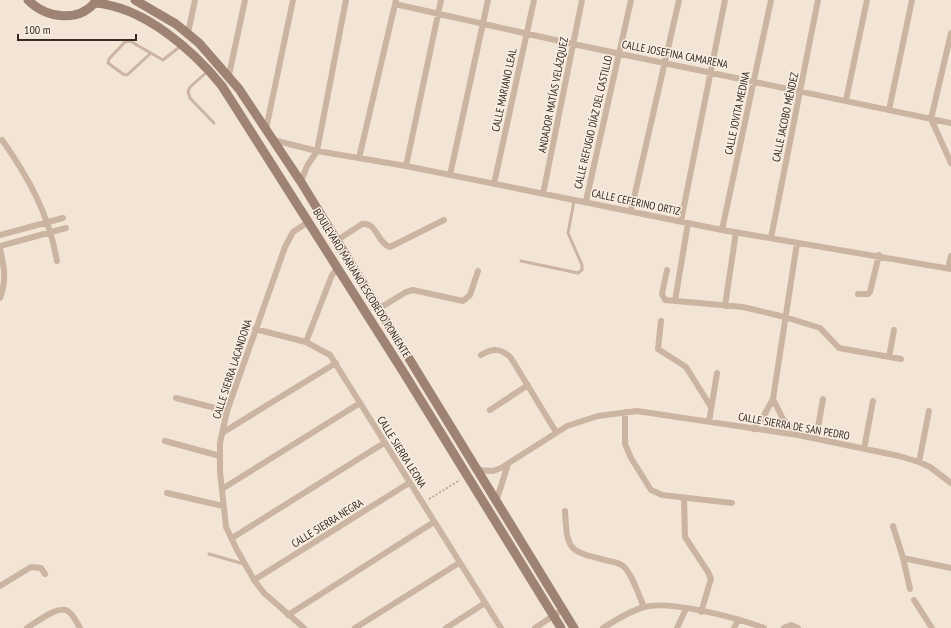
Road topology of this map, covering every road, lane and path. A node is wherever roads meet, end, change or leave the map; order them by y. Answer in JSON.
{"nodes":[{"id":1,"x":28,"y":0,"type":"edge"},
{"id":2,"x":134,"y":0,"type":"edge"},
{"id":3,"x":195,"y":0,"type":"edge"},
{"id":4,"x":245,"y":0,"type":"edge"},
{"id":5,"x":293,"y":0,"type":"edge"},
{"id":6,"x":346,"y":0,"type":"edge"},
{"id":7,"x":441,"y":0,"type":"edge"},
{"id":8,"x":488,"y":0,"type":"edge"},
{"id":9,"x":534,"y":0,"type":"edge"},
{"id":10,"x":582,"y":0,"type":"edge"},
{"id":11,"x":631,"y":0,"type":"edge"},
{"id":12,"x":679,"y":0,"type":"edge"},
{"id":13,"x":725,"y":0,"type":"edge"},
{"id":14,"x":771,"y":0,"type":"edge"},
{"id":15,"x":818,"y":0,"type":"edge"},
{"id":16,"x":867,"y":0,"type":"edge"},
{"id":17,"x":912,"y":0,"type":"edge"},
{"id":18,"x":95,"y":2,"type":"edge"},
{"id":19,"x":395,"y":2,"type":"edge"},
{"id":20,"x":146,"y":3,"type":"edge"},
{"id":21,"x":438,"y":15,"type":"junction"},
{"id":22,"x":484,"y":25,"type":"junction"},
{"id":23,"x":951,"y":33,"type":"edge"},
{"id":24,"x":188,"y":34,"type":"junction"},
{"id":25,"x":526,"y":34,"type":"junction"},
{"id":26,"x":573,"y":44,"type":"junction"},
{"id":27,"x":182,"y":45,"type":"junction"},
{"id":28,"x":151,"y":53,"type":"junction"},
{"id":29,"x":619,"y":53,"type":"junction"},
{"id":30,"x":666,"y":63,"type":"junction"},
{"id":31,"x":210,"y":70,"type":"junction"},
{"id":32,"x":710,"y":72,"type":"junction"},
{"id":33,"x":229,"y":76,"type":"junction"},
{"id":34,"x":754,"y":81,"type":"junction"},
{"id":35,"x":801,"y":90,"type":"junction"},
{"id":36,"x":846,"y":100,"type":"junction"},
{"id":37,"x":889,"y":110,"type":"junction"},
{"id":38,"x":931,"y":119,"type":"junction"},
{"id":39,"x":214,"y":123,"type":"dead end"},
{"id":40,"x":951,"y":123,"type":"edge"},
{"id":41,"x":266,"y":129,"type":"junction"},
{"id":42,"x":271,"y":139,"type":"junction"},
{"id":43,"x":2,"y":140,"type":"dead end"},
{"id":44,"x":317,"y":151,"type":"junction"},
{"id":45,"x":359,"y":158,"type":"junction"},
{"id":46,"x":951,"y":164,"type":"edge"},
{"id":47,"x":406,"y":166,"type":"junction"},
{"id":48,"x":450,"y":175,"type":"junction"},
{"id":49,"x":301,"y":182,"type":"junction"},
{"id":50,"x":494,"y":184,"type":"junction"},
{"id":51,"x":543,"y":194,"type":"junction"},
{"id":52,"x":575,"y":199,"type":"junction"},
{"id":53,"x":586,"y":201,"type":"junction"},
{"id":54,"x":631,"y":211,"type":"junction"},
{"id":55,"x":63,"y":218,"type":"dead end"},
{"id":56,"x":444,"y":220,"type":"dead end"},
{"id":57,"x":680,"y":221,"type":"junction"},
{"id":58,"x":308,"y":222,"type":"junction"},
{"id":59,"x":48,"y":223,"type":"junction"},
{"id":60,"x":688,"y":223,"type":"junction"},
{"id":61,"x":66,"y":228,"type":"dead end"},
{"id":62,"x":722,"y":230,"type":"junction"},
{"id":63,"x":51,"y":232,"type":"junction"},
{"id":64,"x":736,"y":232,"type":"junction"},
{"id":65,"x":0,"y":235,"type":"edge"},
{"id":66,"x":771,"y":238,"type":"junction"},
{"id":67,"x":336,"y":241,"type":"junction"},
{"id":68,"x":797,"y":243,"type":"junction"},
{"id":69,"x":0,"y":248,"type":"edge"},
{"id":70,"x":879,"y":255,"type":"junction"},
{"id":71,"x":951,"y":256,"type":"edge"},
{"id":72,"x":57,"y":261,"type":"dead end"},
{"id":73,"x":522,"y":261,"type":"dead end"},
{"id":74,"x":338,"y":268,"type":"junction"},
{"id":75,"x":950,"y":269,"type":"edge"},
{"id":76,"x":667,"y":270,"type":"dead end"},
{"id":77,"x":478,"y":271,"type":"dead end"},
{"id":78,"x":858,"y":294,"type":"dead end"},
{"id":79,"x":0,"y":298,"type":"edge"},
{"id":80,"x":675,"y":301,"type":"junction"},
{"id":81,"x":725,"y":306,"type":"junction"},
{"id":82,"x":378,"y":309,"type":"junction"},
{"id":83,"x":785,"y":317,"type":"junction"},
{"id":84,"x":661,"y":321,"type":"dead end"},
{"id":85,"x":255,"y":329,"type":"junction"},
{"id":86,"x":894,"y":330,"type":"dead end"},
{"id":87,"x":306,"y":342,"type":"junction"},
{"id":88,"x":481,"y":355,"type":"dead end"},
{"id":89,"x":889,"y":357,"type":"junction"},
{"id":90,"x":901,"y":359,"type":"dead end"},
{"id":91,"x":336,"y":363,"type":"junction"},
{"id":92,"x":414,"y":367,"type":"junction"},
{"id":93,"x":404,"y":373,"type":"junction"},
{"id":94,"x":717,"y":373,"type":"dead end"},
{"id":95,"x":528,"y":385,"type":"junction"},
{"id":96,"x":176,"y":398,"type":"dead end"},
{"id":97,"x":773,"y":398,"type":"junction"},
{"id":98,"x":823,"y":399,"type":"dead end"},
{"id":99,"x":873,"y":401,"type":"dead end"},
{"id":100,"x":360,"y":403,"type":"junction"},
{"id":101,"x":711,"y":407,"type":"junction"},
{"id":102,"x":490,"y":410,"type":"dead end"},
{"id":103,"x":227,"y":411,"type":"junction"},
{"id":104,"x":929,"y":411,"type":"dead end"},
{"id":105,"x":625,"y":412,"type":"junction"},
{"id":106,"x":708,"y":422,"type":"junction"},
{"id":107,"x":753,"y":428,"type":"junction"},
{"id":108,"x":556,"y":432,"type":"junction"},
{"id":109,"x":222,"y":433,"type":"junction"},
{"id":110,"x":798,"y":435,"type":"junction"},
{"id":111,"x":816,"y":439,"type":"junction"},
{"id":112,"x":165,"y":441,"type":"dead end"},
{"id":113,"x":384,"y":443,"type":"junction"},
{"id":114,"x":864,"y":449,"type":"junction"},
{"id":115,"x":220,"y":456,"type":"junction"},
{"id":116,"x":919,"y":462,"type":"junction"},
{"id":117,"x":508,"y":464,"type":"junction"},
{"id":118,"x":476,"y":470,"type":"junction"},
{"id":119,"x":466,"y":476,"type":"junction"},
{"id":120,"x":410,"y":483,"type":"junction"},
{"id":121,"x":951,"y":483,"type":"edge"},
{"id":122,"x":222,"y":489,"type":"junction"},
{"id":123,"x":167,"y":493,"type":"dead end"},
{"id":124,"x":684,"y":498,"type":"junction"},
{"id":125,"x":496,"y":502,"type":"junction"},
{"id":126,"x":422,"y":503,"type":"junction"},
{"id":127,"x":732,"y":503,"type":"dead end"},
{"id":128,"x":223,"y":506,"type":"junction"},
{"id":129,"x":565,"y":511,"type":"dead end"},
{"id":130,"x":434,"y":522,"type":"junction"},
{"id":131,"x":893,"y":526,"type":"dead end"},
{"id":132,"x":232,"y":538,"type":"junction"},
{"id":133,"x":209,"y":554,"type":"dead end"},
{"id":134,"x":903,"y":558,"type":"junction"},
{"id":135,"x":459,"y":563,"type":"junction"},
{"id":136,"x":246,"y":565,"type":"junction"},
{"id":137,"x":951,"y":568,"type":"edge"},
{"id":138,"x":46,"y":574,"type":"dead end"},
{"id":139,"x":254,"y":580,"type":"junction"},
{"id":140,"x":0,"y":586,"type":"edge"},
{"id":141,"x":910,"y":589,"type":"dead end"},
{"id":142,"x":914,"y":600,"type":"dead end"},
{"id":143,"x":485,"y":603,"type":"junction"},
{"id":144,"x":644,"y":607,"type":"junction"},
{"id":145,"x":686,"y":609,"type":"junction"},
{"id":146,"x":562,"y":610,"type":"junction"},
{"id":147,"x":701,"y":612,"type":"junction"},
{"id":148,"x":288,"y":615,"type":"junction"},
{"id":149,"x":554,"y":616,"type":"junction"},
{"id":150,"x":738,"y":620,"type":"junction"},
{"id":151,"x":27,"y":628,"type":"edge"},
{"id":152,"x":80,"y":628,"type":"edge"},
{"id":153,"x":304,"y":628,"type":"edge"},
{"id":154,"x":355,"y":628,"type":"edge"},
{"id":155,"x":446,"y":628,"type":"edge"},
{"id":156,"x":501,"y":628,"type":"edge"},
{"id":157,"x":535,"y":628,"type":"edge"},
{"id":158,"x":561,"y":628,"type":"edge"},
{"id":159,"x":574,"y":628,"type":"edge"},
{"id":160,"x":603,"y":628,"type":"edge"},
{"id":161,"x":677,"y":628,"type":"edge"},
{"id":162,"x":734,"y":628,"type":"edge"},
{"id":163,"x":764,"y":628,"type":"edge"},
{"id":164,"x":784,"y":628,"type":"edge"},
{"id":165,"x":798,"y":628,"type":"edge"},
{"id":166,"x":932,"y":628,"type":"edge"}],
"edges":[{"from":1,"to":18,"type":"street"},
{"from":2,"to":20,"type":"street","name":"BOULEVARD MARIANO ESCOBEDO PONIENTE"},
{"from":3,"to":24,"type":"street"},
{"from":4,"to":33,"type":"street"},
{"from":5,"to":41,"type":"street"},
{"from":6,"to":44,"type":"street"},
{"from":7,"to":21,"type":"street"},
{"from":8,"to":22,"type":"street"},
{"from":9,"to":25,"type":"street","name":"CALLE MARIANO LEAL"},
{"from":10,"to":26,"type":"street","name":"ANDADOR MATÍAS VELÁZQUEZ"},
{"from":11,"to":29,"type":"street","name":"CALLE REFUGIO DÍAZ DEL CASTILLO"},
{"from":12,"to":30,"type":"street"},
{"from":13,"to":32,"type":"street"},
{"from":14,"to":34,"type":"street","name":"CALLE JOVITA MEDINA"},
{"from":15,"to":35,"type":"street","name":"CALLE JACOBO MÉNDEZ"},
{"from":16,"to":36,"type":"street"},
{"from":17,"to":37,"type":"street"},
{"from":18,"to":27,"type":"street","name":"BOULEVARD MARIANO ESCOBEDO PONIENTE"},
{"from":19,"to":21,"type":"street","name":"CALLE JOSEFINA CAMARENA"},
{"from":19,"to":45,"type":"street"},
{"from":20,"to":24,"type":"street","name":"BOULEVARD MARIANO ESCOBEDO PONIENTE"},
{"from":21,"to":22,"type":"street","name":"CALLE JOSEFINA CAMARENA"},
{"from":21,"to":47,"type":"street"},
{"from":22,"to":25,"type":"street","name":"CALLE JOSEFINA CAMARENA"},
{"from":22,"to":48,"type":"street"},
{"from":23,"to":38,"type":"street"},
{"from":24,"to":33,"type":"street","name":"BOULEVARD MARIANO ESCOBEDO PONIENTE"},
{"from":25,"to":26,"type":"street","name":"CALLE JOSEFINA CAMARENA"},
{"from":25,"to":50,"type":"street","name":"CALLE MARIANO LEAL"},
{"from":26,"to":29,"type":"street","name":"CALLE JOSEFINA CAMARENA"},
{"from":26,"to":51,"type":"street","name":"ANDADOR MATÍAS VELÁZQUEZ"},
{"from":27,"to":28,"type":"lane"},
{"from":27,"to":31,"type":"street","name":"BOULEVARD MARIANO ESCOBEDO PONIENTE"},
{"from":28,"to":28,"type":"lane"},
{"from":29,"to":30,"type":"street","name":"CALLE JOSEFINA CAMARENA"},
{"from":29,"to":53,"type":"street","name":"CALLE REFUGIO DÍAZ DEL CASTILLO"},
{"from":30,"to":32,"type":"street","name":"CALLE JOSEFINA CAMARENA"},
{"from":30,"to":54,"type":"street"},
{"from":31,"to":39,"type":"lane"},
{"from":31,"to":58,"type":"street","name":"BOULEVARD MARIANO ESCOBEDO PONIENTE"},
{"from":32,"to":34,"type":"street","name":"CALLE JOSEFINA CAMARENA"},
{"from":32,"to":57,"type":"street"},
{"from":33,"to":41,"type":"street","name":"BOULEVARD MARIANO ESCOBEDO PONIENTE"},
{"from":34,"to":35,"type":"street","name":"CALLE JOSEFINA CAMARENA"},
{"from":34,"to":62,"type":"street","name":"CALLE JOVITA MEDINA"},
{"from":35,"to":36,"type":"street","name":"CALLE JOSEFINA CAMARENA"},
{"from":35,"to":66,"type":"street","name":"CALLE JACOBO MÉNDEZ"},
{"from":36,"to":37,"type":"street","name":"CALLE JOSEFINA CAMARENA"},
{"from":37,"to":38,"type":"street","name":"CALLE JOSEFINA CAMARENA"},
{"from":38,"to":40,"type":"street","name":"CALLE JOSEFINA CAMARENA"},
{"from":38,"to":46,"type":"street"},
{"from":41,"to":42,"type":"street","name":"BOULEVARD MARIANO ESCOBEDO PONIENTE"},
{"from":42,"to":44,"type":"street","name":"CALLE CEFERINO ORTIZ"},
{"from":42,"to":49,"type":"street","name":"BOULEVARD MARIANO ESCOBEDO PONIENTE"},
{"from":43,"to":59,"type":"street"},
{"from":44,"to":45,"type":"street","name":"CALLE CEFERINO ORTIZ"},
{"from":44,"to":49,"type":"street"},
{"from":45,"to":47,"type":"street","name":"CALLE CEFERINO ORTIZ"},
{"from":47,"to":48,"type":"street","name":"CALLE CEFERINO ORTIZ"},
{"from":48,"to":50,"type":"street","name":"CALLE CEFERINO ORTIZ"},
{"from":49,"to":67,"type":"street","name":"BOULEVARD MARIANO ESCOBEDO PONIENTE"},
{"from":50,"to":51,"type":"street","name":"CALLE CEFERINO ORTIZ"},
{"from":51,"to":52,"type":"street","name":"CALLE CEFERINO ORTIZ"},
{"from":52,"to":53,"type":"street","name":"CALLE CEFERINO ORTIZ"},
{"from":52,"to":73,"type":"lane"},
{"from":53,"to":54,"type":"street","name":"CALLE CEFERINO ORTIZ"},
{"from":54,"to":57,"type":"street","name":"CALLE CEFERINO ORTIZ"},
{"from":55,"to":59,"type":"street"},
{"from":56,"to":67,"type":"street"},
{"from":57,"to":60,"type":"street","name":"CALLE CEFERINO ORTIZ"},
{"from":58,"to":74,"type":"street","name":"BOULEVARD MARIANO ESCOBEDO PONIENTE"},
{"from":58,"to":85,"type":"street","name":"CALLE SIERRA LACANDONA"},
{"from":59,"to":63,"type":"street"},
{"from":59,"to":65,"type":"street"},
{"from":60,"to":62,"type":"street","name":"CALLE CEFERINO ORTIZ"},
{"from":60,"to":80,"type":"street"},
{"from":61,"to":63,"type":"street"},
{"from":62,"to":64,"type":"street","name":"CALLE CEFERINO ORTIZ"},
{"from":63,"to":69,"type":"street"},
{"from":63,"to":72,"type":"street"},
{"from":64,"to":66,"type":"street","name":"CALLE CEFERINO ORTIZ"},
{"from":64,"to":81,"type":"street"},
{"from":66,"to":68,"type":"street","name":"CALLE CEFERINO ORTIZ"},
{"from":67,"to":82,"type":"street","name":"BOULEVARD MARIANO ESCOBEDO PONIENTE"},
{"from":68,"to":70,"type":"street","name":"CALLE CEFERINO ORTIZ"},
{"from":68,"to":83,"type":"street"},
{"from":69,"to":79,"type":"street"},
{"from":70,"to":75,"type":"street","name":"CALLE CEFERINO ORTIZ"},
{"from":70,"to":78,"type":"street"},
{"from":71,"to":75,"type":"street"},
{"from":74,"to":87,"type":"street"},
{"from":74,"to":93,"type":"street","name":"BOULEVARD MARIANO ESCOBEDO PONIENTE"},
{"from":76,"to":80,"type":"street"},
{"from":77,"to":82,"type":"street"},
{"from":80,"to":81,"type":"street"},
{"from":81,"to":83,"type":"street"},
{"from":82,"to":92,"type":"street","name":"BOULEVARD MARIANO ESCOBEDO PONIENTE"},
{"from":83,"to":89,"type":"street"},
{"from":83,"to":97,"type":"street"},
{"from":84,"to":101,"type":"street"},
{"from":85,"to":87,"type":"street","name":"CALLE SIERRA LEONA"},
{"from":85,"to":103,"type":"street","name":"CALLE SIERRA LACANDONA"},
{"from":86,"to":89,"type":"street"},
{"from":87,"to":91,"type":"street","name":"CALLE SIERRA LEONA"},
{"from":88,"to":95,"type":"street"},
{"from":89,"to":90,"type":"street"},
{"from":91,"to":100,"type":"street","name":"CALLE SIERRA LEONA"},
{"from":91,"to":109,"type":"street"},
{"from":92,"to":93,"type":"street"},
{"from":92,"to":118,"type":"street","name":"BOULEVARD MARIANO ESCOBEDO PONIENTE"},
{"from":93,"to":119,"type":"street","name":"BOULEVARD MARIANO ESCOBEDO PONIENTE"},
{"from":94,"to":101,"type":"street"},
{"from":95,"to":102,"type":"street"},
{"from":95,"to":108,"type":"street"},
{"from":96,"to":103,"type":"street"},
{"from":97,"to":107,"type":"street"},
{"from":97,"to":110,"type":"street"},
{"from":98,"to":111,"type":"street"},
{"from":99,"to":114,"type":"street"},
{"from":100,"to":113,"type":"street","name":"CALLE SIERRA LEONA"},
{"from":100,"to":122,"type":"street"},
{"from":101,"to":106,"type":"street"},
{"from":103,"to":109,"type":"street","name":"CALLE SIERRA LACANDONA"},
{"from":104,"to":116,"type":"street"},
{"from":105,"to":106,"type":"street","name":"CALLE SIERRA DE SAN PEDRO"},
{"from":105,"to":108,"type":"street","name":"CALLE SIERRA DE SAN PEDRO"},
{"from":105,"to":124,"type":"street"},
{"from":106,"to":107,"type":"street","name":"CALLE SIERRA DE SAN PEDRO"},
{"from":107,"to":110,"type":"street","name":"CALLE SIERRA DE SAN PEDRO"},
{"from":108,"to":117,"type":"street","name":"CALLE SIERRA DE SAN PEDRO"},
{"from":109,"to":115,"type":"street","name":"CALLE SIERRA LACANDONA"},
{"from":110,"to":111,"type":"street","name":"CALLE SIERRA DE SAN PEDRO"},
{"from":111,"to":114,"type":"street","name":"CALLE SIERRA DE SAN PEDRO"},
{"from":112,"to":115,"type":"street"},
{"from":113,"to":120,"type":"street","name":"CALLE SIERRA LEONA"},
{"from":113,"to":132,"type":"street"},
{"from":114,"to":116,"type":"street","name":"CALLE SIERRA DE SAN PEDRO"},
{"from":115,"to":122,"type":"street","name":"CALLE SIERRA LACANDONA"},
{"from":116,"to":121,"type":"street","name":"CALLE SIERRA DE SAN PEDRO"},
{"from":117,"to":118,"type":"street","name":"CALLE SIERRA DE SAN PEDRO"},
{"from":117,"to":125,"type":"street"},
{"from":118,"to":125,"type":"street","name":"BOULEVARD MARIANO ESCOBEDO PONIENTE"},
{"from":119,"to":126,"type":"path"},
{"from":119,"to":149,"type":"street","name":"BOULEVARD MARIANO ESCOBEDO PONIENTE"},
{"from":120,"to":126,"type":"street","name":"CALLE SIERRA LEONA"},
{"from":120,"to":139,"type":"street","name":"CALLE SIERRA NEGRA"},
{"from":122,"to":128,"type":"street","name":"CALLE SIERRA LACANDONA"},
{"from":123,"to":128,"type":"street"},
{"from":124,"to":127,"type":"street"},
{"from":124,"to":147,"type":"street"},
{"from":125,"to":146,"type":"street","name":"BOULEVARD MARIANO ESCOBEDO PONIENTE"},
{"from":126,"to":130,"type":"street","name":"CALLE SIERRA LEONA"},
{"from":128,"to":132,"type":"street","name":"CALLE SIERRA LACANDONA"},
{"from":129,"to":144,"type":"street"},
{"from":130,"to":135,"type":"street","name":"CALLE SIERRA LEONA"},
{"from":130,"to":148,"type":"street"},
{"from":131,"to":134,"type":"street"},
{"from":132,"to":136,"type":"street","name":"CALLE SIERRA LACANDONA"},
{"from":133,"to":136,"type":"lane"},
{"from":134,"to":137,"type":"street"},
{"from":134,"to":141,"type":"street"},
{"from":135,"to":143,"type":"street","name":"CALLE SIERRA LEONA"},
{"from":135,"to":154,"type":"street"},
{"from":136,"to":139,"type":"street","name":"CALLE SIERRA LACANDONA"},
{"from":138,"to":140,"type":"street"},
{"from":139,"to":148,"type":"street","name":"CALLE SIERRA LACANDONA"},
{"from":142,"to":166,"type":"street"},
{"from":143,"to":155,"type":"street"},
{"from":143,"to":156,"type":"street","name":"CALLE SIERRA LEONA"},
{"from":144,"to":145,"type":"street"},
{"from":144,"to":160,"type":"street"},
{"from":145,"to":147,"type":"street"},
{"from":145,"to":161,"type":"street"},
{"from":146,"to":149,"type":"street"},
{"from":146,"to":159,"type":"street","name":"BOULEVARD MARIANO ESCOBEDO PONIENTE"},
{"from":147,"to":150,"type":"street"},
{"from":148,"to":153,"type":"street","name":"CALLE SIERRA LACANDONA"},
{"from":149,"to":157,"type":"street"},
{"from":149,"to":158,"type":"street","name":"BOULEVARD MARIANO ESCOBEDO PONIENTE"},
{"from":150,"to":162,"type":"street"},
{"from":150,"to":163,"type":"street"},
{"from":151,"to":152,"type":"street"},
{"from":164,"to":165,"type":"street"}]}
